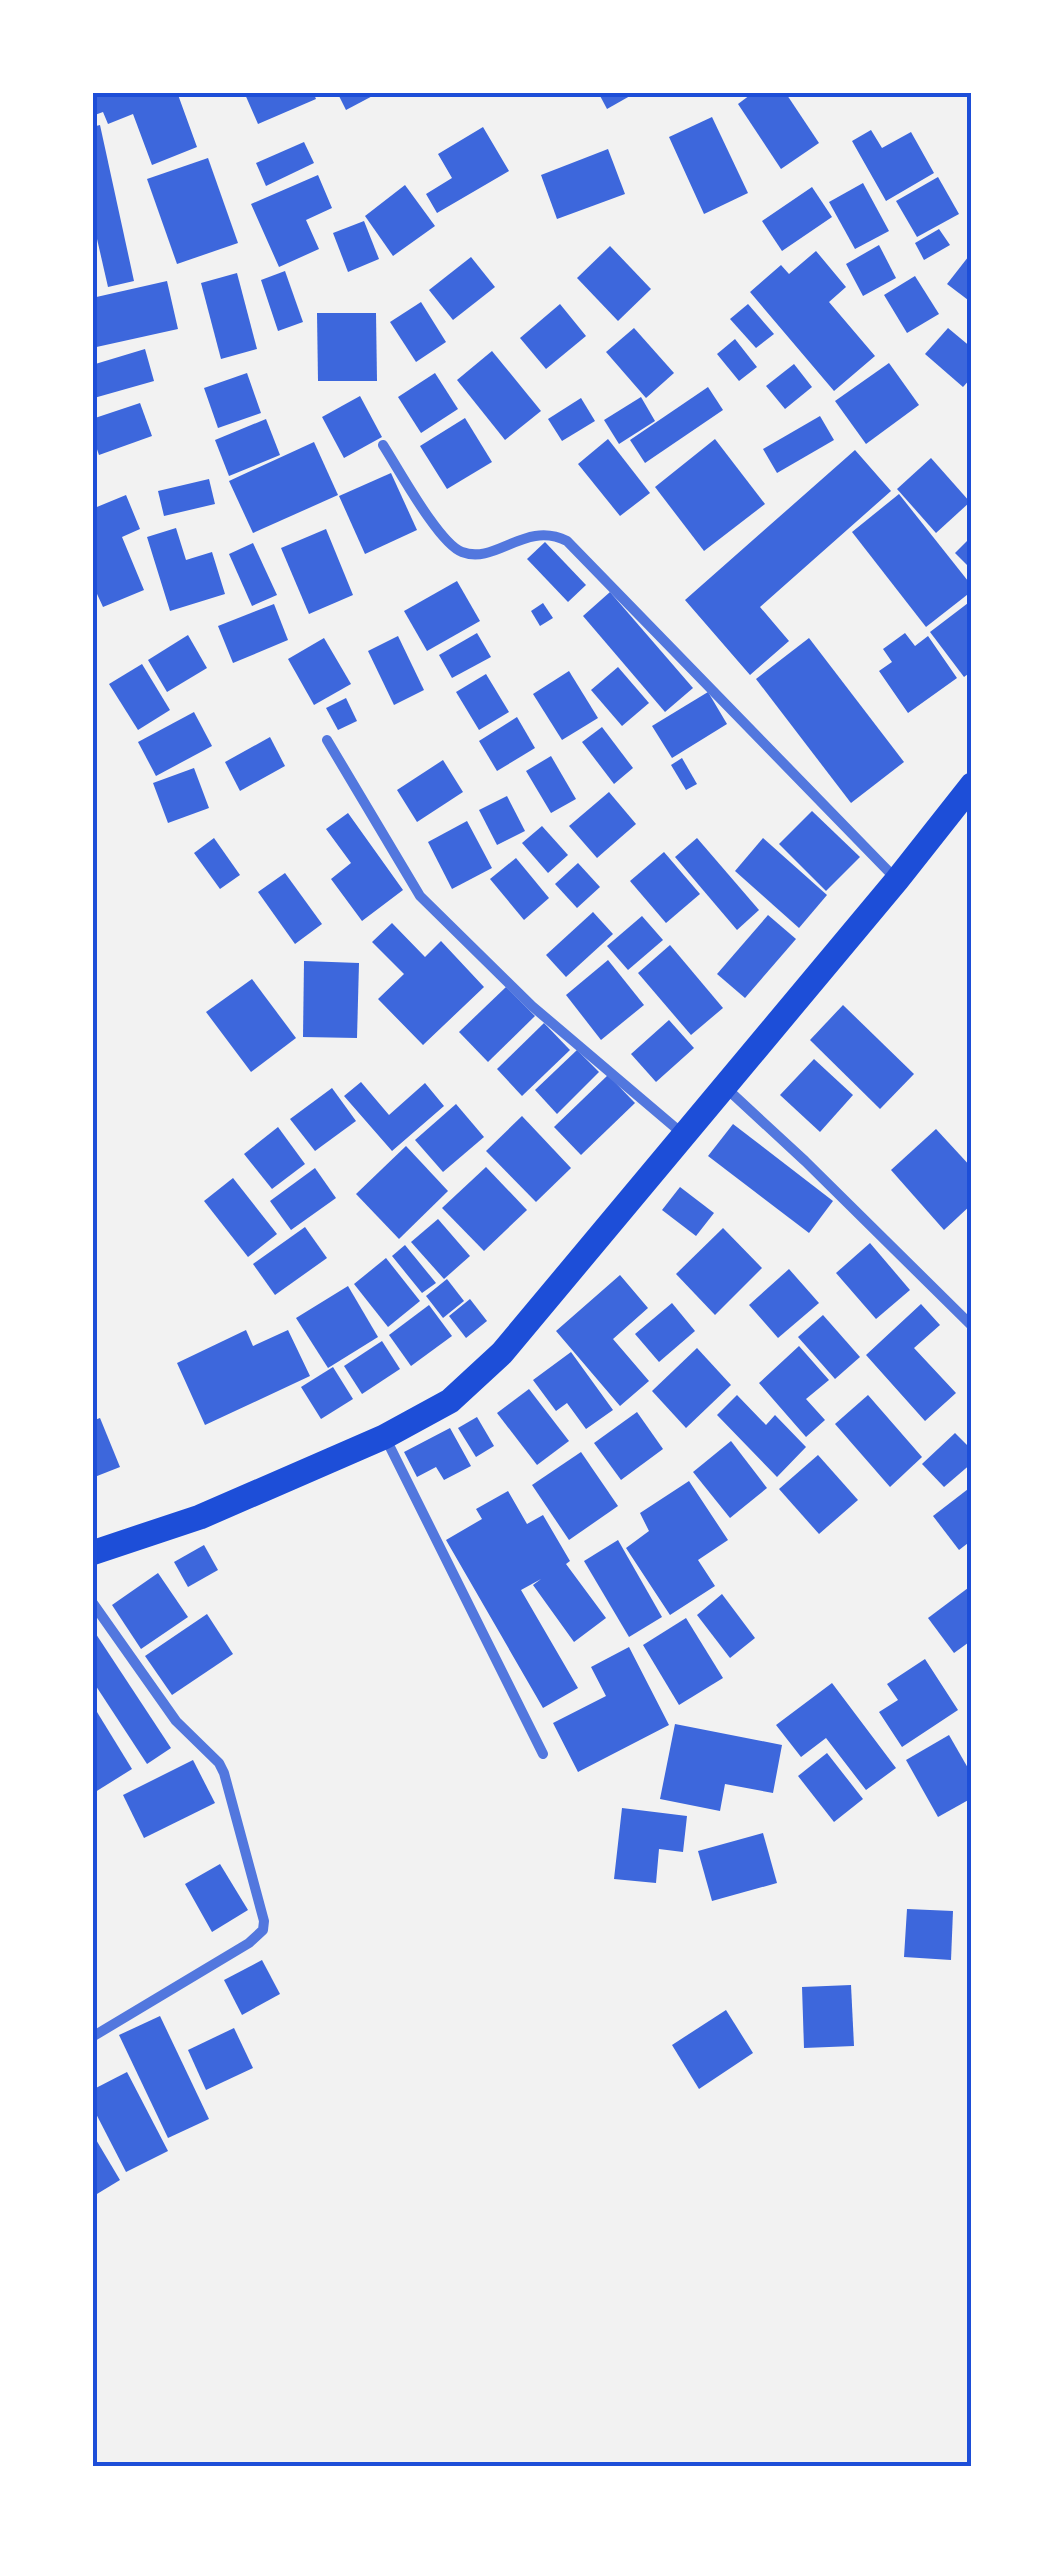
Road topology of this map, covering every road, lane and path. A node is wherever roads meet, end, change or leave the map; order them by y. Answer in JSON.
{"nodes":[{"id":1,"x":383,"y":445,"type":"dead end"},
{"id":2,"x":327,"y":740,"type":"dead end"},
{"id":3,"x":972,"y":785,"type":"edge"},
{"id":4,"x":897,"y":880,"type":"junction"},
{"id":5,"x":724,"y":1087,"type":"junction"},
{"id":6,"x":685,"y":1135,"type":"junction"},
{"id":7,"x":972,"y":1326,"type":"edge"},
{"id":8,"x":384,"y":1437,"type":"junction"},
{"id":9,"x":92,"y":1553,"type":"edge"},
{"id":10,"x":92,"y":1602,"type":"edge"},
{"id":11,"x":543,"y":1754,"type":"dead end"},
{"id":12,"x":92,"y":2037,"type":"edge"}],
"edges":[{"from":1,"to":4,"type":"street"},
{"from":2,"to":6,"type":"street"},
{"from":3,"to":4,"type":"main road"},
{"from":4,"to":5,"type":"main road"},
{"from":5,"to":6,"type":"main road"},
{"from":5,"to":7,"type":"street"},
{"from":6,"to":8,"type":"main road"},
{"from":8,"to":9,"type":"main road"},
{"from":8,"to":11,"type":"street"},
{"from":10,"to":12,"type":"street"}]}
